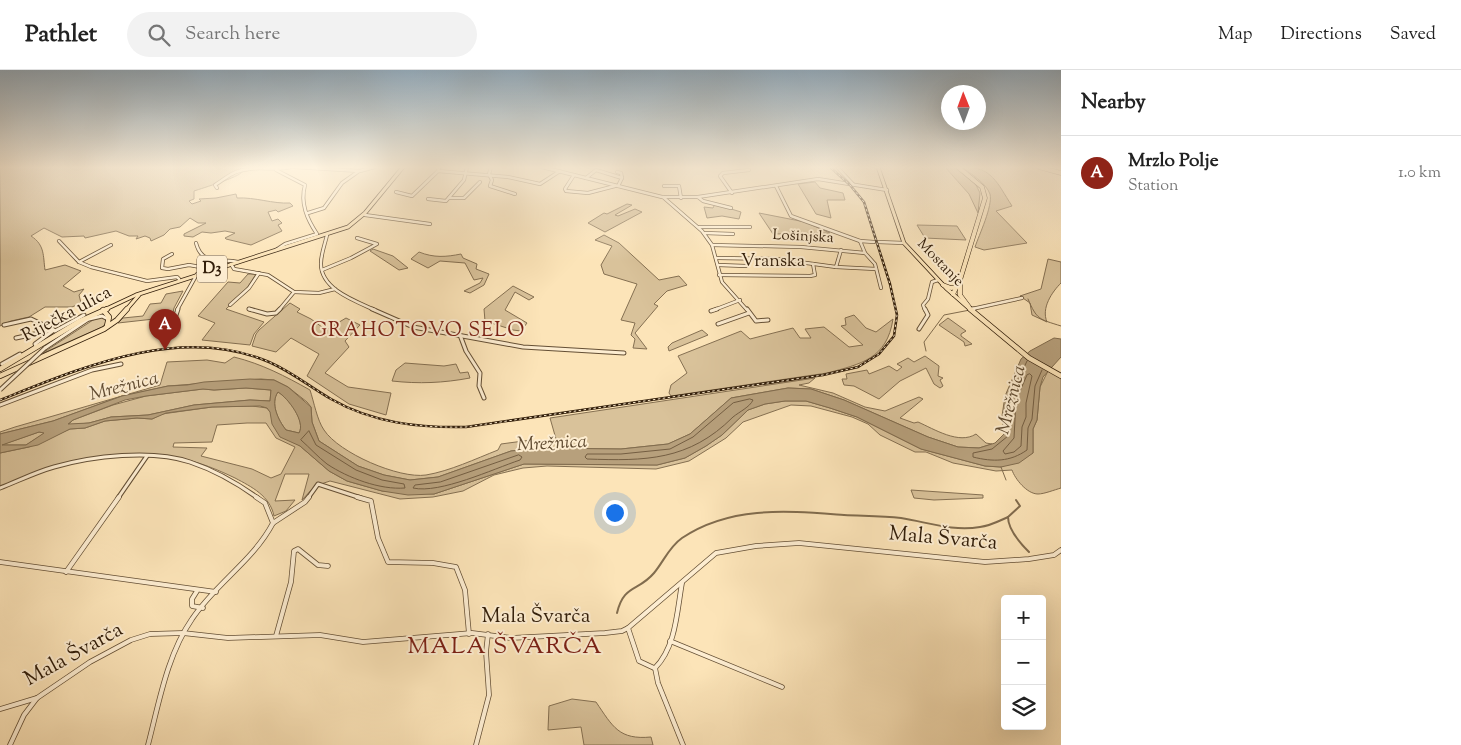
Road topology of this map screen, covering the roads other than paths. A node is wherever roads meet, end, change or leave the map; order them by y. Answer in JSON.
{"nodes":[{"id":1,"x":303,"y":198,"type":"edge"},
{"id":2,"x":331,"y":198,"type":"edge"},
{"id":3,"x":378,"y":198,"type":"edge"},
{"id":4,"x":430,"y":198,"type":"edge"},
{"id":5,"x":448,"y":198,"type":"edge"},
{"id":6,"x":451,"y":198,"type":"edge"},
{"id":7,"x":465,"y":198,"type":"edge"},
{"id":8,"x":674,"y":198,"type":"edge"},
{"id":9,"x":700,"y":198,"type":"edge"},
{"id":10,"x":783,"y":198,"type":"edge"},
{"id":11,"x":889,"y":198,"type":"edge"},
{"id":12,"x":985,"y":198,"type":"edge"},
{"id":13,"x":668,"y":199,"type":"joint"},
{"id":14,"x":731,"y":208,"type":"dead end"},
{"id":15,"x":308,"y":213,"type":"junction"},
{"id":16,"x":366,"y":215,"type":"junction"},
{"id":17,"x":430,"y":224,"type":"dead end"},
{"id":18,"x":698,"y":227,"type":"junction"},
{"id":19,"x":750,"y":228,"type":"dead end"},
{"id":20,"x":704,"y":233,"type":"junction"},
{"id":21,"x":733,"y":234,"type":"dead end"},
{"id":22,"x":326,"y":235,"type":"junction"},
{"id":23,"x":357,"y":238,"type":"dead end"},
{"id":24,"x":59,"y":241,"type":"dead end"},
{"id":25,"x":860,"y":241,"type":"junction"},
{"id":26,"x":196,"y":243,"type":"dead end"},
{"id":27,"x":904,"y":243,"type":"junction"},
{"id":28,"x":111,"y":245,"type":"dead end"},
{"id":29,"x":712,"y":245,"type":"junction"},
{"id":30,"x":841,"y":250,"type":"junction"},
{"id":31,"x":275,"y":251,"type":"junction"},
{"id":32,"x":865,"y":253,"type":"junction"},
{"id":33,"x":172,"y":254,"type":"dead end"},
{"id":34,"x":717,"y":258,"type":"junction"},
{"id":35,"x":79,"y":262,"type":"junction"},
{"id":36,"x":238,"y":262,"type":"junction"},
{"id":37,"x":231,"y":264,"type":"junction"},
{"id":38,"x":813,"y":264,"type":"junction"},
{"id":39,"x":718,"y":265,"type":"junction"},
{"id":40,"x":746,"y":266,"type":"dead end"},
{"id":41,"x":836,"y":267,"type":"junction"},
{"id":42,"x":212,"y":269,"type":"junction"},
{"id":43,"x":876,"y":269,"type":"junction"},
{"id":44,"x":322,"y":270,"type":"junction"},
{"id":45,"x":197,"y":274,"type":"junction"},
{"id":46,"x":259,"y":274,"type":"junction"},
{"id":47,"x":719,"y":275,"type":"junction"},
{"id":48,"x":179,"y":279,"type":"junction"},
{"id":49,"x":938,"y":280,"type":"junction"},
{"id":50,"x":960,"y":280,"type":"junction"},
{"id":51,"x":943,"y":285,"type":"junction"},
{"id":52,"x":956,"y":287,"type":"junction"},
{"id":53,"x":881,"y":288,"type":"dead end"},
{"id":54,"x":335,"y":289,"type":"junction"},
{"id":55,"x":149,"y":290,"type":"junction"},
{"id":56,"x":294,"y":292,"type":"junction"},
{"id":57,"x":953,"y":294,"type":"junction"},
{"id":58,"x":959,"y":294,"type":"junction"},
{"id":59,"x":1022,"y":298,"type":"dead end"},
{"id":60,"x":740,"y":300,"type":"junction"},
{"id":61,"x":230,"y":305,"type":"dead end"},
{"id":62,"x":249,"y":308,"type":"dead end"},
{"id":63,"x":970,"y":308,"type":"junction"},
{"id":64,"x":103,"y":310,"type":"junction"},
{"id":65,"x":711,"y":310,"type":"dead end"},
{"id":66,"x":749,"y":313,"type":"junction"},
{"id":67,"x":84,"y":316,"type":"dead end"},
{"id":68,"x":88,"y":320,"type":"junction"},
{"id":69,"x":109,"y":320,"type":"junction"},
{"id":70,"x":768,"y":320,"type":"dead end"},
{"id":71,"x":718,"y":324,"type":"dead end"},
{"id":72,"x":4,"y":325,"type":"dead end"},
{"id":73,"x":104,"y":329,"type":"junction"},
{"id":74,"x":919,"y":329,"type":"dead end"},
{"id":75,"x":54,"y":331,"type":"junction"},
{"id":76,"x":459,"y":335,"type":"junction"},
{"id":77,"x":169,"y":336,"type":"dead end"},
{"id":78,"x":16,"y":338,"type":"dead end"},
{"id":79,"x":36,"y":346,"type":"junction"},
{"id":80,"x":624,"y":353,"type":"dead end"},
{"id":81,"x":20,"y":354,"type":"dead end"},
{"id":82,"x":122,"y":364,"type":"dead end"},
{"id":83,"x":2,"y":366,"type":"edge"},
{"id":84,"x":0,"y":376,"type":"edge"},
{"id":85,"x":1061,"y":376,"type":"edge"},
{"id":86,"x":0,"y":390,"type":"edge"},
{"id":87,"x":484,"y":398,"type":"dead end"},
{"id":88,"x":0,"y":405,"type":"edge"},
{"id":89,"x":147,"y":456,"type":"junction"},
{"id":90,"x":0,"y":488,"type":"edge"},
{"id":91,"x":272,"y":522,"type":"junction"},
{"id":92,"x":1061,"y":550,"type":"edge"},
{"id":93,"x":0,"y":562,"type":"edge"},
{"id":94,"x":328,"y":566,"type":"dead end"},
{"id":95,"x":66,"y":572,"type":"junction"},
{"id":96,"x":682,"y":583,"type":"junction"},
{"id":97,"x":197,"y":591,"type":"junction"},
{"id":98,"x":216,"y":592,"type":"junction"},
{"id":99,"x":204,"y":608,"type":"junction"},
{"id":100,"x":628,"y":628,"type":"junction"},
{"id":101,"x":183,"y":633,"type":"junction"},
{"id":102,"x":468,"y":634,"type":"junction"},
{"id":103,"x":488,"y":634,"type":"junction"},
{"id":104,"x":276,"y":636,"type":"junction"},
{"id":105,"x":670,"y":641,"type":"junction"},
{"id":106,"x":655,"y":668,"type":"junction"},
{"id":107,"x":782,"y":687,"type":"dead end"},
{"id":108,"x":37,"y":698,"type":"junction"},
{"id":109,"x":0,"y":709,"type":"edge"},
{"id":110,"x":10,"y":745,"type":"edge"},
{"id":111,"x":148,"y":745,"type":"edge"},
{"id":112,"x":476,"y":745,"type":"edge"},
{"id":113,"x":683,"y":745,"type":"edge"}],
"edges":[{"from":1,"to":15,"type":"street"},
{"from":2,"to":15,"type":"street"},
{"from":3,"to":16,"type":"main road","name":"Riječka ulica","number":"D3"},
{"from":4,"to":5,"type":"street"},
{"from":6,"to":7,"type":"street"},
{"from":8,"to":13,"type":"street"},
{"from":9,"to":14,"type":"street"},
{"from":10,"to":25,"type":"street"},
{"from":11,"to":27,"type":"main road","name":"Mostanje"},
{"from":12,"to":50,"type":"highway"},
{"from":13,"to":18,"type":"street"},
{"from":15,"to":31,"type":"street"},
{"from":16,"to":17,"type":"street"},
{"from":16,"to":22,"type":"main road","name":"Riječka ulica","number":"D3"},
{"from":18,"to":19,"type":"street"},
{"from":18,"to":20,"type":"street"},
{"from":20,"to":21,"type":"street"},
{"from":20,"to":29,"type":"street"},
{"from":22,"to":31,"type":"main road","name":"Riječka ulica","number":"D3"},
{"from":22,"to":44,"type":"street"},
{"from":23,"to":44,"type":"street"},
{"from":24,"to":35,"type":"street"},
{"from":25,"to":27,"type":"street"},
{"from":25,"to":32,"type":"street"},
{"from":26,"to":36,"type":"street"},
{"from":27,"to":49,"type":"main road","name":"Mostanje"},
{"from":28,"to":35,"type":"street"},
{"from":29,"to":30,"type":"street","name":"Lošinjska"},
{"from":29,"to":34,"type":"street"},
{"from":30,"to":32,"type":"street","name":"Lošinjska"},
{"from":30,"to":41,"type":"street"},
{"from":31,"to":36,"type":"main road","name":"Riječka ulica","number":"D3"},
{"from":32,"to":43,"type":"street"},
{"from":33,"to":42,"type":"street"},
{"from":34,"to":38,"type":"street"},
{"from":34,"to":39,"type":"street"},
{"from":35,"to":48,"type":"street"},
{"from":36,"to":37,"type":"main road","name":"Riječka ulica","number":"D3"},
{"from":37,"to":42,"type":"main road","name":"Riječka ulica","number":"D3"},
{"from":37,"to":46,"type":"street"},
{"from":38,"to":41,"type":"street"},
{"from":38,"to":47,"type":"street","name":"Vranska"},
{"from":39,"to":40,"type":"street"},
{"from":39,"to":47,"type":"street"},
{"from":41,"to":43,"type":"street"},
{"from":42,"to":45,"type":"main road","name":"Riječka ulica","number":"D3"},
{"from":43,"to":53,"type":"street"},
{"from":44,"to":54,"type":"street"},
{"from":45,"to":48,"type":"main road","name":"Riječka ulica","number":"D3"},
{"from":45,"to":77,"type":"street"},
{"from":46,"to":56,"type":"street"},
{"from":46,"to":61,"type":"street"},
{"from":47,"to":60,"type":"street"},
{"from":48,"to":55,"type":"main road","name":"Riječka ulica","number":"D3"},
{"from":49,"to":51,"type":"main road","name":"Mostanje"},
{"from":49,"to":74,"type":"street"},
{"from":50,"to":52,"type":"highway"},
{"from":50,"to":58,"type":"highway"},
{"from":51,"to":52,"type":"highway"},
{"from":51,"to":57,"type":"main road","name":"Mostanje"},
{"from":52,"to":57,"type":"highway"},
{"from":54,"to":56,"type":"street"},
{"from":54,"to":76,"type":"street"},
{"from":55,"to":64,"type":"main road","name":"Riječka ulica","number":"D3"},
{"from":55,"to":73,"type":"main road","name":"Riječka ulica","number":"D3"},
{"from":56,"to":62,"type":"street"},
{"from":57,"to":58,"type":"highway"},
{"from":57,"to":63,"type":"main road","name":"Mostanje"},
{"from":58,"to":63,"type":"highway"},
{"from":59,"to":63,"type":"street"},
{"from":60,"to":65,"type":"street"},
{"from":60,"to":66,"type":"street"},
{"from":63,"to":85,"type":"main road","name":"Mostanje"},
{"from":64,"to":68,"type":"street"},
{"from":64,"to":69,"type":"main road"},
{"from":64,"to":79,"type":"main road","name":"Riječka ulica","number":"D3"},
{"from":66,"to":70,"type":"street"},
{"from":66,"to":71,"type":"street"},
{"from":67,"to":75,"type":"street"},
{"from":68,"to":69,"type":"street"},
{"from":68,"to":86,"type":"street","bridge":true},
{"from":69,"to":73,"type":"main road"},
{"from":72,"to":75,"type":"street"},
{"from":73,"to":84,"type":"main road","name":"Riječka ulica","number":"D3"},
{"from":75,"to":78,"type":"street"},
{"from":75,"to":79,"type":"street"},
{"from":76,"to":80,"type":"street"},
{"from":76,"to":87,"type":"street"},
{"from":79,"to":83,"type":"main road","name":"Riječka ulica","number":"D3"},
{"from":81,"to":83,"type":"street"},
{"from":82,"to":88,"type":"street"},
{"from":89,"to":90,"type":"street"},
{"from":89,"to":91,"type":"street"},
{"from":89,"to":95,"type":"street"},
{"from":91,"to":98,"type":"street"},
{"from":91,"to":102,"type":"street"},
{"from":92,"to":96,"type":"street","name":"Mala Švarča"},
{"from":93,"to":95,"type":"street"},
{"from":94,"to":104,"type":"street"},
{"from":95,"to":97,"type":"street"},
{"from":96,"to":100,"type":"street","name":"Mala Švarča"},
{"from":96,"to":105,"type":"street"},
{"from":97,"to":98,"type":"street"},
{"from":97,"to":99,"type":"street"},
{"from":98,"to":99,"type":"street"},
{"from":99,"to":101,"type":"street"},
{"from":100,"to":103,"type":"street","name":"Mala Švarča"},
{"from":100,"to":106,"type":"street"},
{"from":101,"to":104,"type":"street","name":"Mala Švarča"},
{"from":101,"to":108,"type":"street","name":"Mala Švarča"},
{"from":101,"to":111,"type":"street"},
{"from":102,"to":103,"type":"street","name":"Mala Švarča"},
{"from":102,"to":104,"type":"street","name":"Mala Švarča"},
{"from":103,"to":112,"type":"street"},
{"from":105,"to":106,"type":"street"},
{"from":105,"to":107,"type":"street"},
{"from":106,"to":113,"type":"street"},
{"from":108,"to":109,"type":"street","name":"Mala Švarča"},
{"from":108,"to":110,"type":"street"}]}
